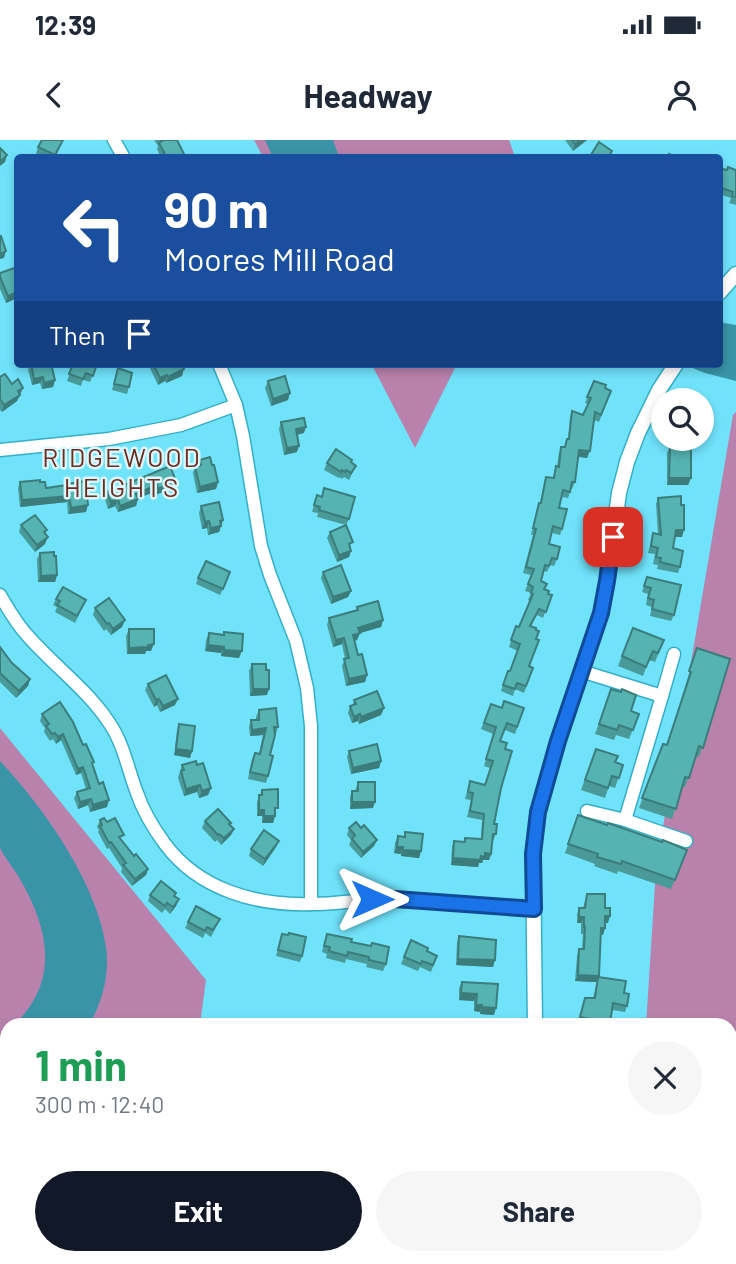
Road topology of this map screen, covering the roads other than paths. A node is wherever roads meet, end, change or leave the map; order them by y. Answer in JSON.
{"nodes":[{"id":1,"x":736,"y":274,"type":"edge"},
{"id":2,"x":723,"y":289,"type":"edge"},
{"id":3,"x":221,"y":368,"type":"edge"},
{"id":4,"x":672,"y":369,"type":"edge"},
{"id":5,"x":236,"y":405,"type":"junction"},
{"id":6,"x":0,"y":450,"type":"edge"},
{"id":7,"x":0,"y":596,"type":"edge"},
{"id":8,"x":674,"y":654,"type":"dead end"},
{"id":9,"x":581,"y":671,"type":"junction"},
{"id":10,"x":662,"y":696,"type":"junction"},
{"id":11,"x":587,"y":811,"type":"dead end"},
{"id":12,"x":625,"y":820,"type":"junction"},
{"id":13,"x":686,"y":841,"type":"dead end"},
{"id":14,"x":311,"y":904,"type":"junction"},
{"id":15,"x":534,"y":909,"type":"junction"},
{"id":16,"x":535,"y":1018,"type":"edge"}],
"edges":[{"from":1,"to":2,"type":"street"},
{"from":3,"to":5,"type":"street"},
{"from":4,"to":9,"type":"street"},
{"from":5,"to":6,"type":"street"},
{"from":5,"to":14,"type":"street"},
{"from":7,"to":14,"type":"street"},
{"from":8,"to":10,"type":"street"},
{"from":9,"to":10,"type":"street"},
{"from":9,"to":15,"type":"street"},
{"from":10,"to":12,"type":"street"},
{"from":11,"to":12,"type":"street"},
{"from":12,"to":13,"type":"street"},
{"from":14,"to":15,"type":"street"},
{"from":15,"to":16,"type":"street"}]}
